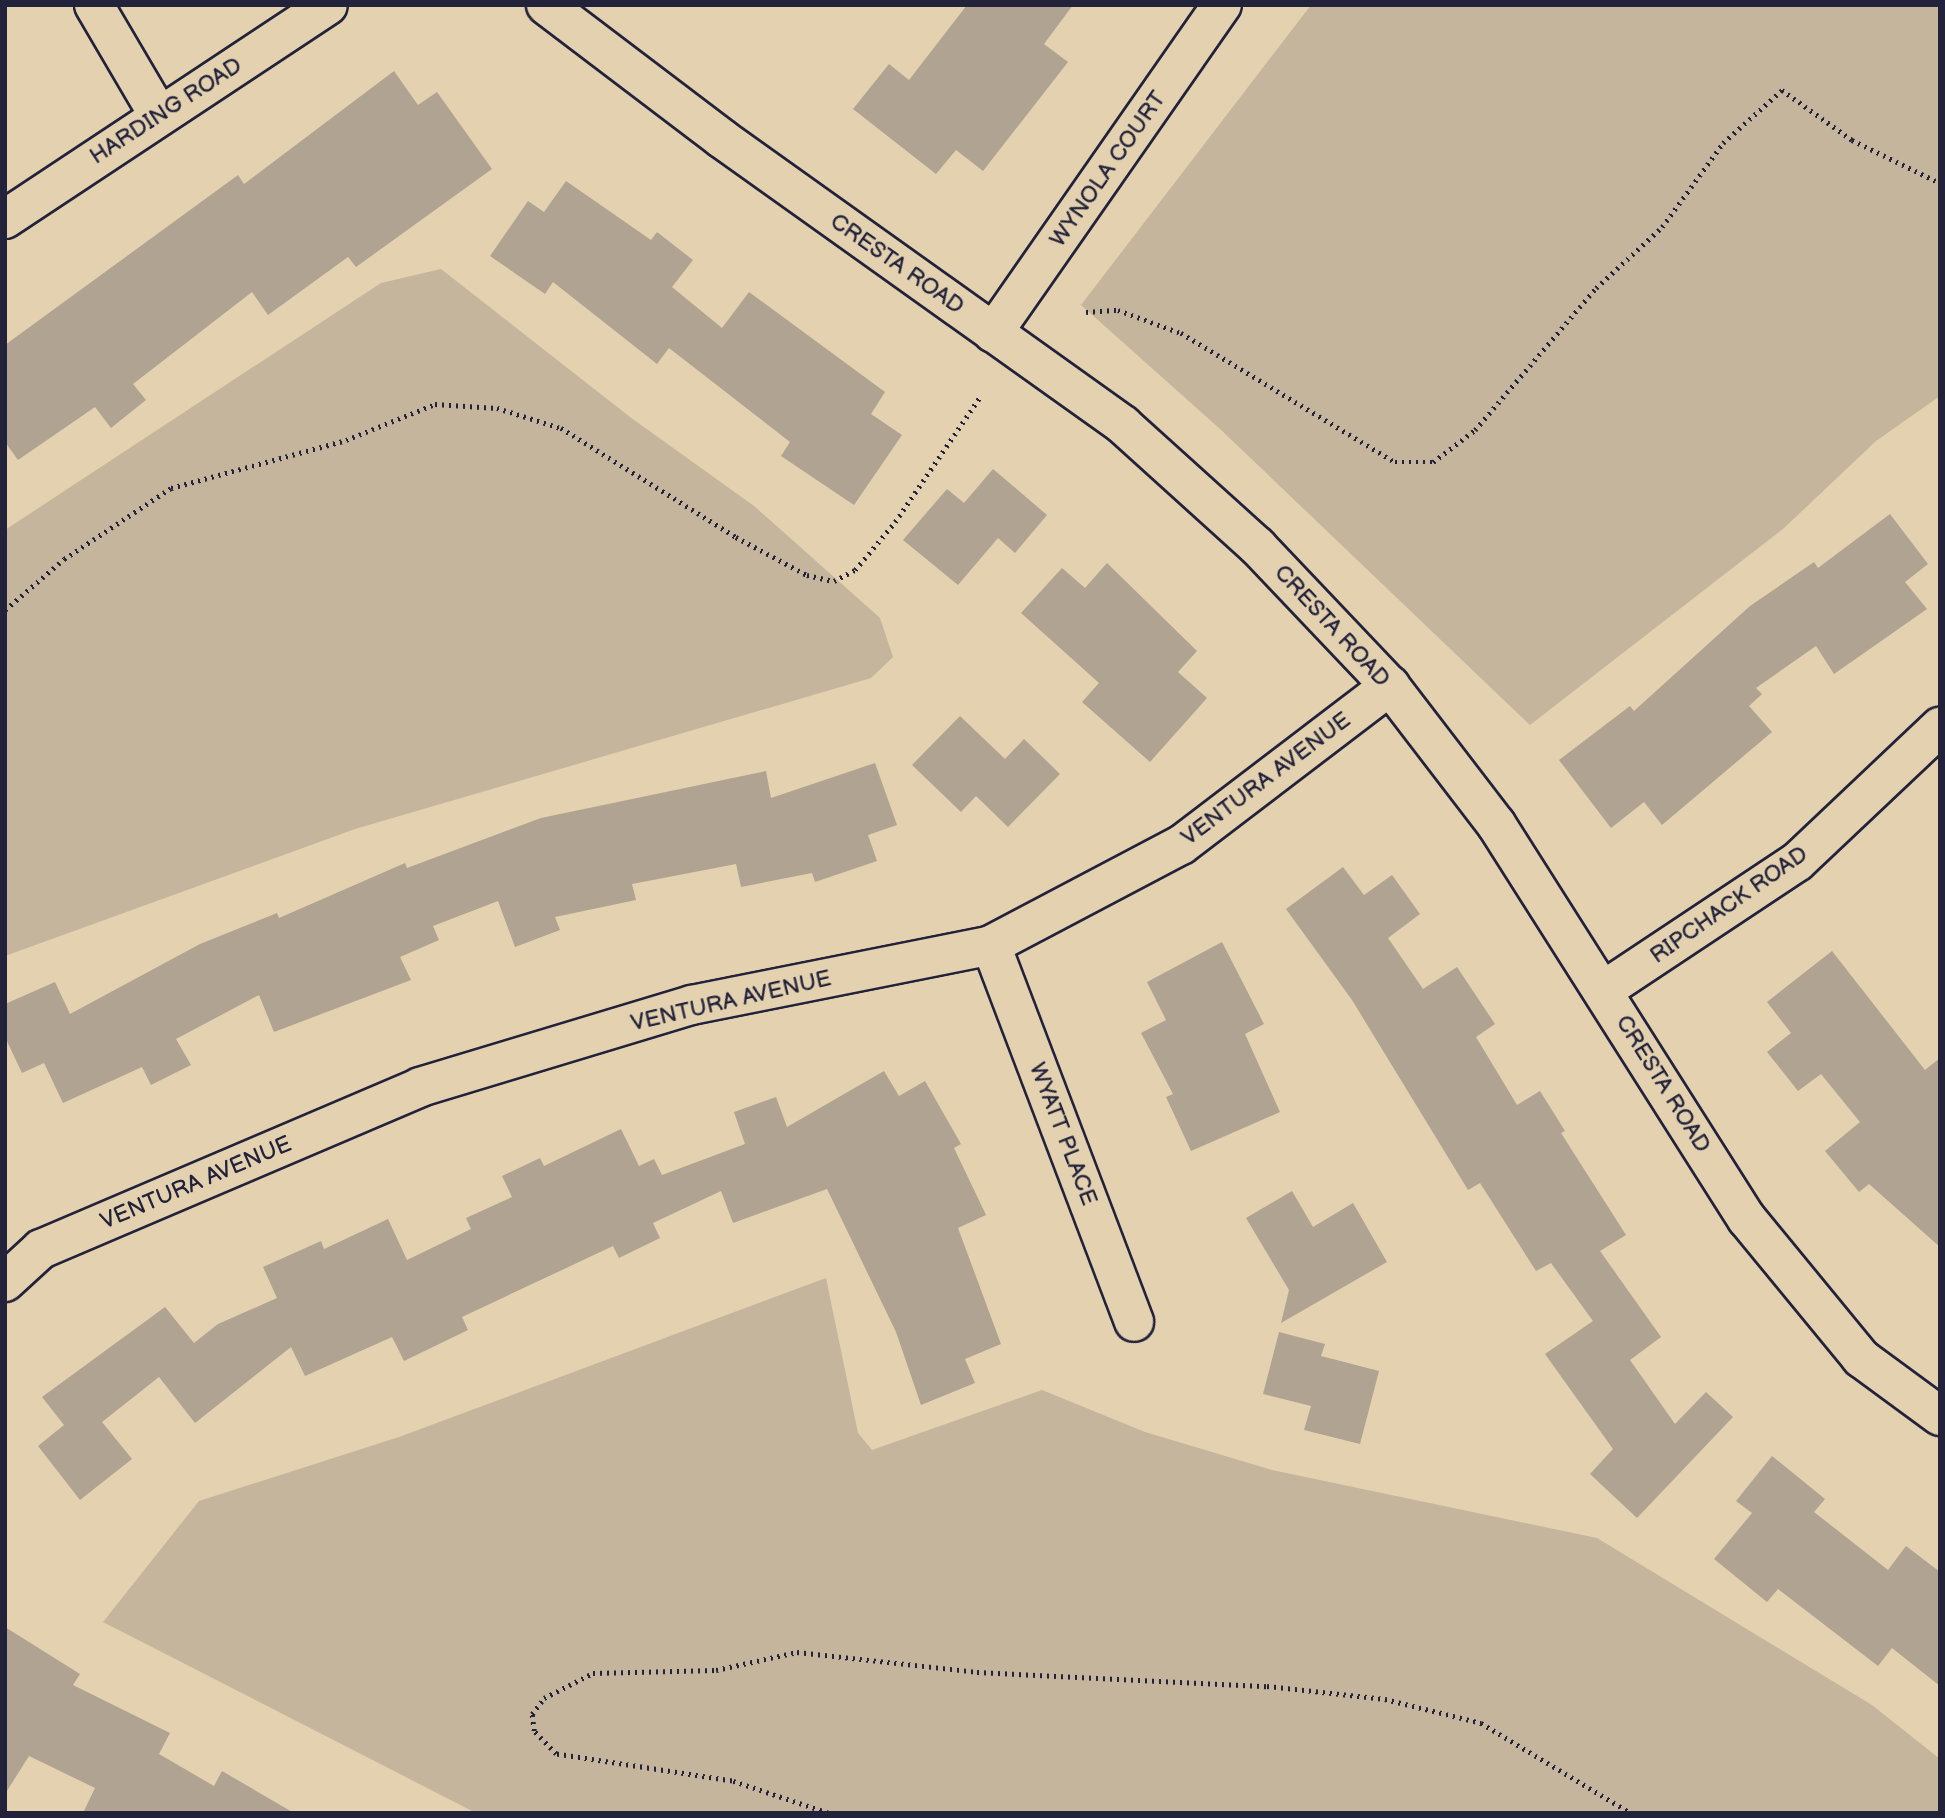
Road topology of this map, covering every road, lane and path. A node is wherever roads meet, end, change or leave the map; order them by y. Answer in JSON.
{"nodes":[{"id":1,"x":94,"y":5,"type":"edge"},
{"id":2,"x":328,"y":5,"type":"edge"},
{"id":3,"x":546,"y":5,"type":"edge"},
{"id":4,"x":1222,"y":5,"type":"edge"},
{"id":5,"x":158,"y":114,"type":"junction"},
{"id":6,"x":1940,"y":183,"type":"edge"},
{"id":7,"x":5,"y":219,"type":"edge"},
{"id":8,"x":1086,"y":312,"type":"dead end"},
{"id":9,"x":993,"y":333,"type":"junction"},
{"id":10,"x":980,"y":397,"type":"dead end"},
{"id":11,"x":5,"y":610,"type":"edge"},
{"id":12,"x":1390,"y":686,"type":"junction"},
{"id":13,"x":1940,"y":727,"type":"edge"},
{"id":14,"x":991,"y":945,"type":"junction"},
{"id":15,"x":1604,"y":990,"type":"junction"},
{"id":16,"x":5,"y":1282,"type":"edge"},
{"id":17,"x":1134,"y":1322,"type":"dead end"},
{"id":18,"x":1940,"y":1416,"type":"edge"},
{"id":19,"x":828,"y":1813,"type":"edge"},
{"id":20,"x":1631,"y":1813,"type":"edge"}],
"edges":[{"from":1,"to":5,"type":"street"},
{"from":2,"to":5,"type":"street","name":"HARDING ROAD"},
{"from":3,"to":9,"type":"street","name":"CRESTA ROAD"},
{"from":4,"to":9,"type":"street","name":"WYNOLA COURT"},
{"from":5,"to":7,"type":"street","name":"HARDING ROAD"},
{"from":6,"to":8,"type":"path"},
{"from":9,"to":12,"type":"street","name":"CRESTA ROAD"},
{"from":10,"to":11,"type":"path"},
{"from":12,"to":14,"type":"street","name":"VENTURA AVENUE"},
{"from":12,"to":15,"type":"street","name":"CRESTA ROAD"},
{"from":13,"to":15,"type":"street","name":"RIPCHACK ROAD"},
{"from":14,"to":16,"type":"street","name":"VENTURA AVENUE"},
{"from":14,"to":17,"type":"street","name":"WYATT PLACE"},
{"from":15,"to":18,"type":"street","name":"CRESTA ROAD"},
{"from":19,"to":20,"type":"path"}]}
